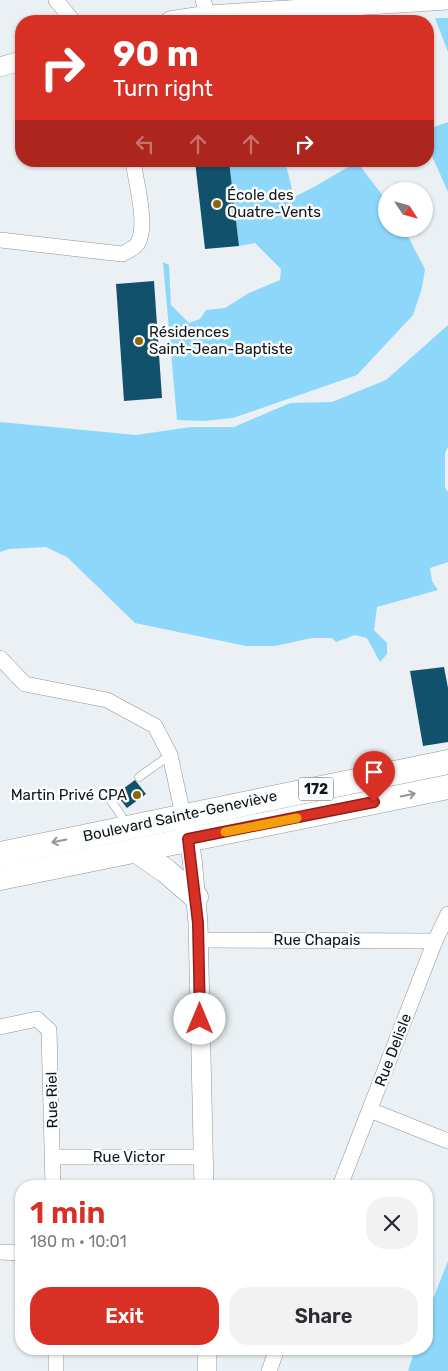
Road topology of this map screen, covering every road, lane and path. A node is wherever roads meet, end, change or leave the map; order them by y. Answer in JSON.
{"nodes":[{"id":1,"x":56,"y":0,"type":"edge"},
{"id":2,"x":447,"y":0,"type":"edge"},
{"id":3,"x":340,"y":3,"type":"edge"},
{"id":4,"x":205,"y":8,"type":"edge"},
{"id":5,"x":68,"y":15,"type":"edge"},
{"id":6,"x":186,"y":15,"type":"edge"},
{"id":7,"x":15,"y":63,"type":"edge"},
{"id":8,"x":0,"y":67,"type":"edge"},
{"id":9,"x":134,"y":167,"type":"edge"},
{"id":10,"x":0,"y":240,"type":"edge"},
{"id":11,"x":0,"y":658,"type":"edge"},
{"id":12,"x":170,"y":755,"type":"junction"},
{"id":13,"x":448,"y":762,"type":"edge"},
{"id":14,"x":139,"y":777,"type":"dead end"},
{"id":15,"x":448,"y":787,"type":"edge"},
{"id":16,"x":109,"y":798,"type":"dead end"},
{"id":17,"x":183,"y":815,"type":"junction"},
{"id":18,"x":124,"y":828,"type":"junction"},
{"id":19,"x":188,"y":839,"type":"junction"},
{"id":20,"x":136,"y":851,"type":"junction"},
{"id":21,"x":0,"y":854,"type":"edge"},
{"id":22,"x":0,"y":878,"type":"edge"},
{"id":23,"x":196,"y":897,"type":"junction"},
{"id":24,"x":448,"y":914,"type":"edge"},
{"id":25,"x":199,"y":940,"type":"junction"},
{"id":26,"x":435,"y":941,"type":"junction"},
{"id":27,"x":0,"y":1027,"type":"edge"},
{"id":28,"x":370,"y":1110,"type":"junction"},
{"id":29,"x":448,"y":1141,"type":"edge"},
{"id":30,"x":54,"y":1157,"type":"junction"},
{"id":31,"x":204,"y":1157,"type":"junction"},
{"id":32,"x":53,"y":1180,"type":"edge"},
{"id":33,"x":204,"y":1180,"type":"edge"},
{"id":34,"x":342,"y":1180,"type":"edge"},
{"id":35,"x":0,"y":1252,"type":"edge"},
{"id":36,"x":15,"y":1253,"type":"edge"},
{"id":37,"x":56,"y":1355,"type":"edge"},
{"id":38,"x":207,"y":1355,"type":"edge"},
{"id":39,"x":275,"y":1355,"type":"edge"},
{"id":40,"x":56,"y":1371,"type":"edge"},
{"id":41,"x":207,"y":1371,"type":"edge"},
{"id":42,"x":269,"y":1371,"type":"edge"}],
"edges":[{"from":1,"to":5,"type":"street"},
{"from":2,"to":3,"type":"street"},
{"from":3,"to":4,"type":"street"},
{"from":4,"to":6,"type":"street"},
{"from":7,"to":8,"type":"street"},
{"from":9,"to":10,"type":"street"},
{"from":11,"to":12,"type":"street"},
{"from":12,"to":14,"type":"lane"},
{"from":12,"to":17,"type":"street"},
{"from":13,"to":17,"type":"main road","name":"Boulevard Sainte-Geneviève","number":"172"},
{"from":19,"to":15,"type":"main road","name":"Boulevard Sainte-Geneviève","number":"172","one_way":true},
{"from":16,"to":18,"type":"lane"},
{"from":17,"to":18,"type":"main road","name":"Boulevard Sainte-Geneviève","number":"172"},
{"from":17,"to":19,"type":"street"},
{"from":18,"to":21,"type":"main road","name":"Boulevard Sainte-Geneviève","number":"172","one_way":true},
{"from":19,"to":20,"type":"main road","name":"Boulevard Sainte-Geneviève","number":"172"},
{"from":19,"to":23,"type":"street"},
{"from":20,"to":22,"type":"main road","name":"Boulevard Sainte-Geneviève","number":"172"},
{"from":20,"to":23,"type":"main road"},
{"from":23,"to":25,"type":"street"},
{"from":24,"to":26,"type":"street","name":"Rue Delisle"},
{"from":25,"to":26,"type":"street","name":"Rue Chapais"},
{"from":25,"to":31,"type":"street"},
{"from":26,"to":28,"type":"street","name":"Rue Delisle"},
{"from":27,"to":30,"type":"street","name":"Rue Riel"},
{"from":28,"to":29,"type":"street"},
{"from":28,"to":34,"type":"street","name":"Rue Delisle"},
{"from":30,"to":31,"type":"street","name":"Rue Victor"},
{"from":30,"to":32,"type":"street","name":"Rue Riel"},
{"from":31,"to":33,"type":"street"},
{"from":35,"to":36,"type":"street"},
{"from":37,"to":40,"type":"street"},
{"from":38,"to":41,"type":"street"},
{"from":39,"to":42,"type":"street"}]}
